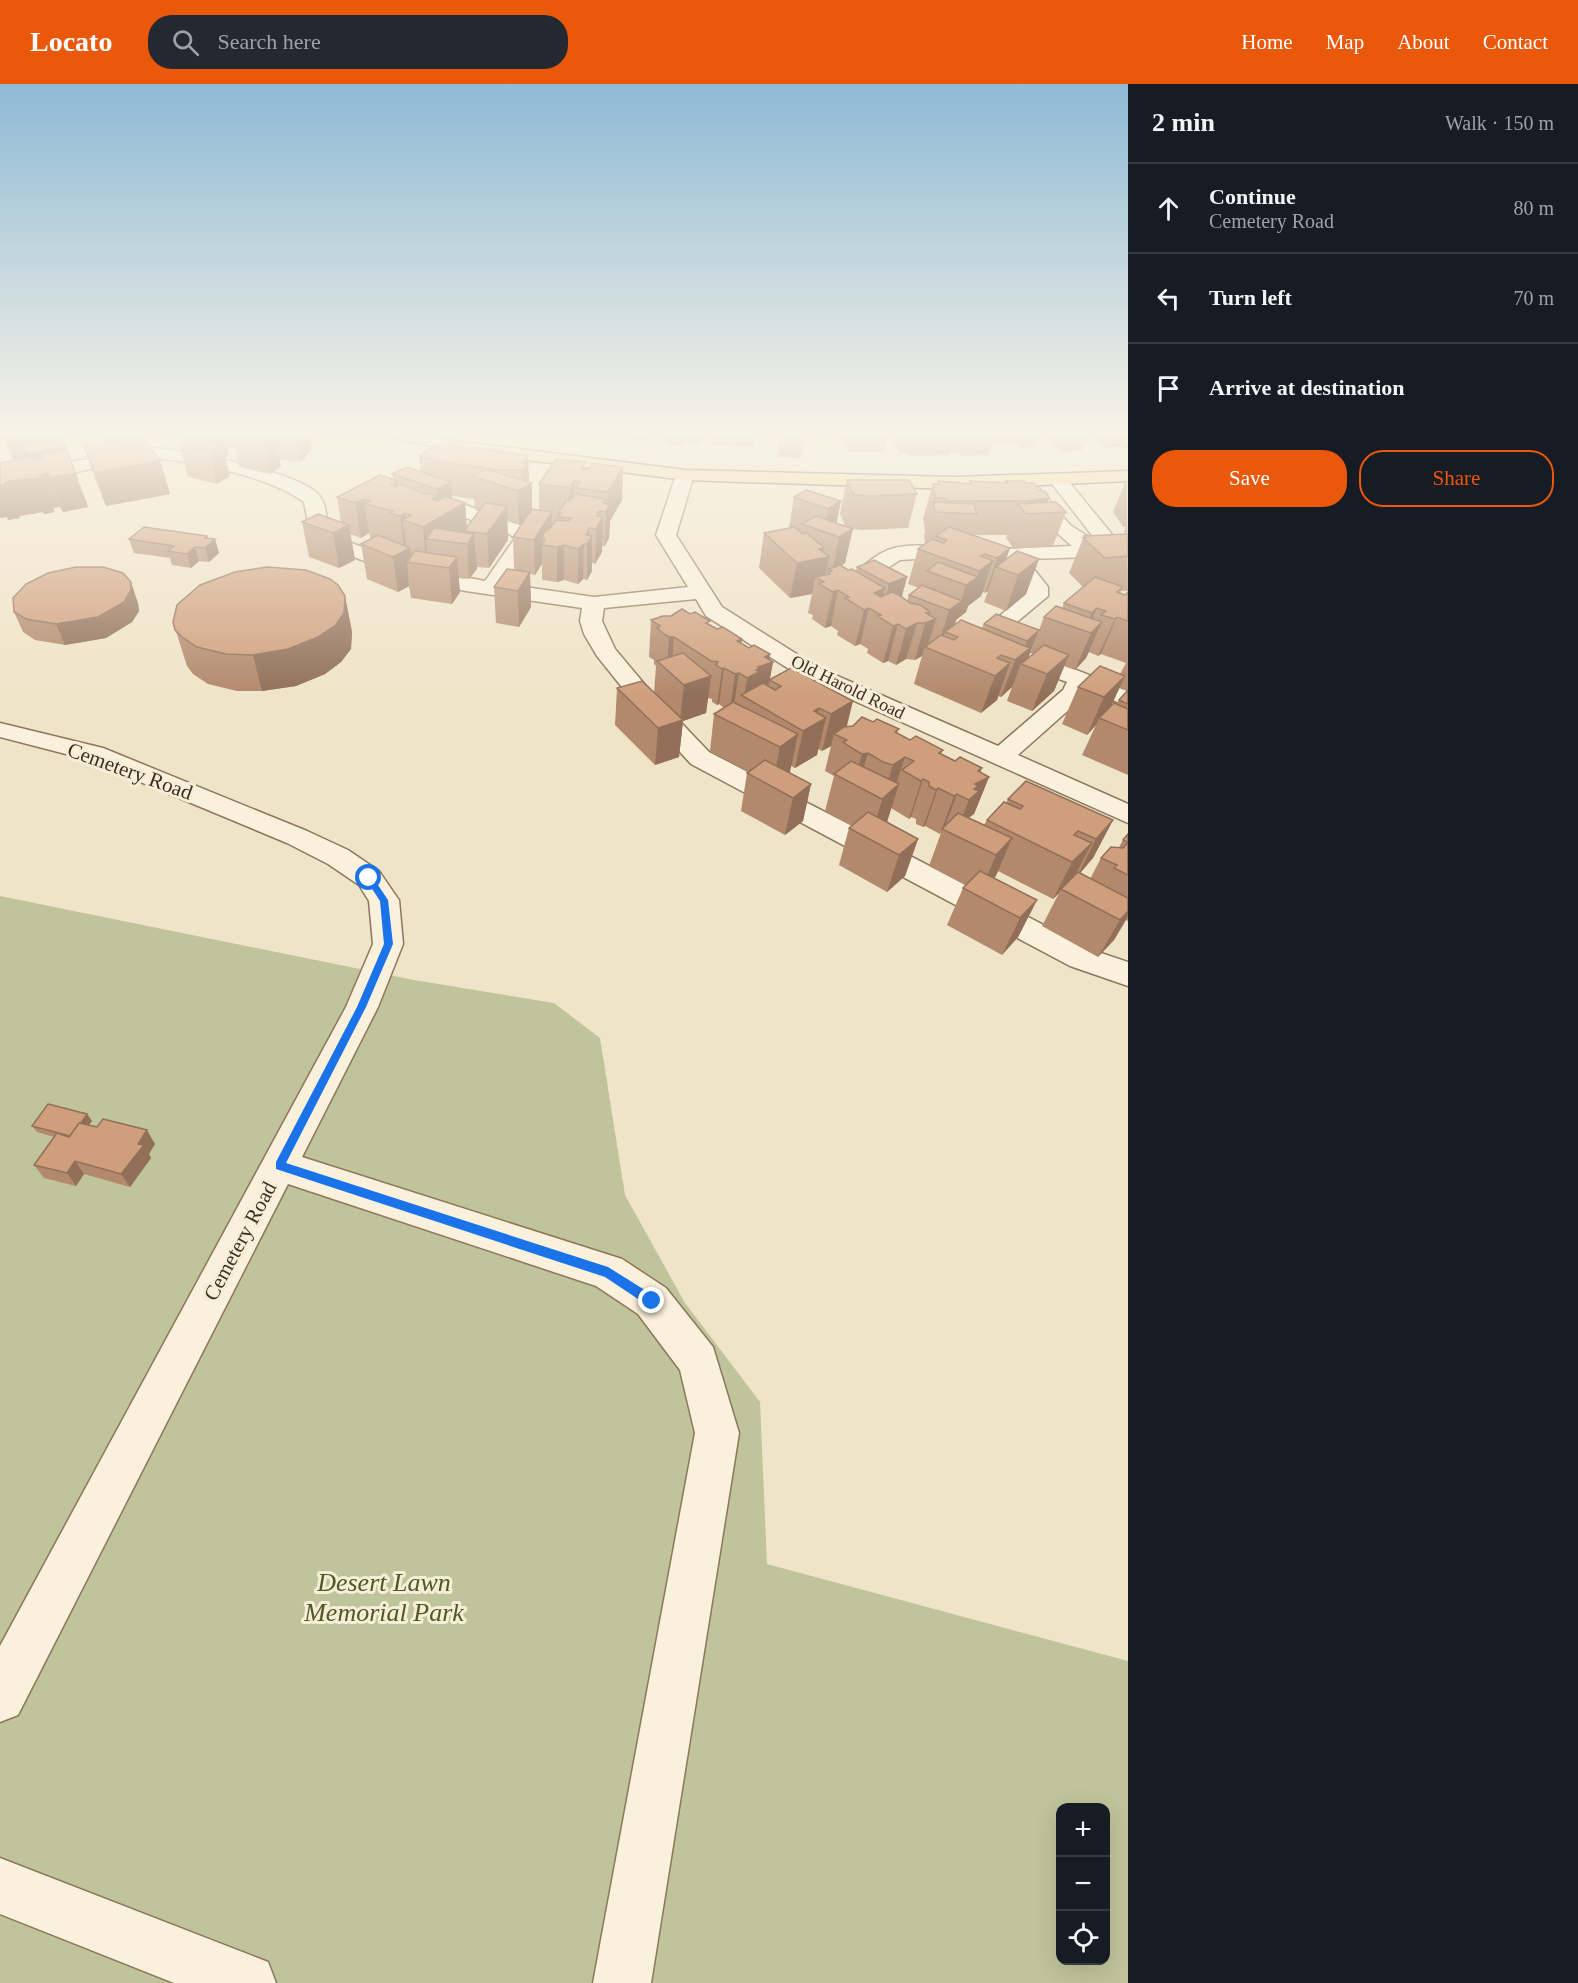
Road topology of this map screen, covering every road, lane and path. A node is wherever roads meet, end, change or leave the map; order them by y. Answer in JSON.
{"nodes":[{"id":1,"x":317,"y":521,"type":"edge"},
{"id":2,"x":492,"y":521,"type":"edge"},
{"id":3,"x":671,"y":521,"type":"edge"},
{"id":4,"x":1056,"y":521,"type":"edge"},
{"id":5,"x":1092,"y":521,"type":"edge"},
{"id":6,"x":1118,"y":551,"type":"edge"},
{"id":7,"x":1010,"y":554,"type":"junction"},
{"id":8,"x":850,"y":561,"type":"dead end"},
{"id":9,"x":871,"y":569,"type":"junction"},
{"id":10,"x":492,"y":588,"type":"junction"},
{"id":11,"x":702,"y":592,"type":"junction"},
{"id":12,"x":594,"y":603,"type":"junction"},
{"id":13,"x":899,"y":605,"type":"edge"},
{"id":14,"x":1080,"y":679,"type":"junction"},
{"id":15,"x":1128,"y":699,"type":"edge"},
{"id":16,"x":0,"y":730,"type":"edge"},
{"id":17,"x":1000,"y":758,"type":"junction"},
{"id":18,"x":1128,"y":814,"type":"edge"},
{"id":19,"x":1128,"y":974,"type":"edge"},
{"id":20,"x":280,"y":1166,"type":"junction"},
{"id":21,"x":0,"y":1697,"type":"edge"},
{"id":22,"x":0,"y":1886,"type":"edge"},
{"id":23,"x":247,"y":1983,"type":"edge"},
{"id":24,"x":622,"y":1983,"type":"edge"}],
"edges":[{"from":1,"to":10,"type":"street"},
{"from":2,"to":10,"type":"street"},
{"from":3,"to":11,"type":"street","name":"Old Harold Road"},
{"from":4,"to":6,"type":"street"},
{"from":5,"to":6,"type":"street"},
{"from":6,"to":7,"type":"street"},
{"from":7,"to":9,"type":"street"},
{"from":7,"to":14,"type":"street"},
{"from":8,"to":9,"type":"street"},
{"from":9,"to":13,"type":"street"},
{"from":10,"to":12,"type":"street"},
{"from":11,"to":12,"type":"street"},
{"from":11,"to":17,"type":"street","name":"Old Harold Road"},
{"from":12,"to":19,"type":"street"},
{"from":14,"to":15,"type":"street"},
{"from":14,"to":17,"type":"street"},
{"from":16,"to":20,"type":"street","name":"Cemetery Road"},
{"from":17,"to":18,"type":"street","name":"Old Harold Road"},
{"from":20,"to":21,"type":"street","name":"Cemetery Road"},
{"from":20,"to":24,"type":"street"},
{"from":22,"to":23,"type":"street"}]}
